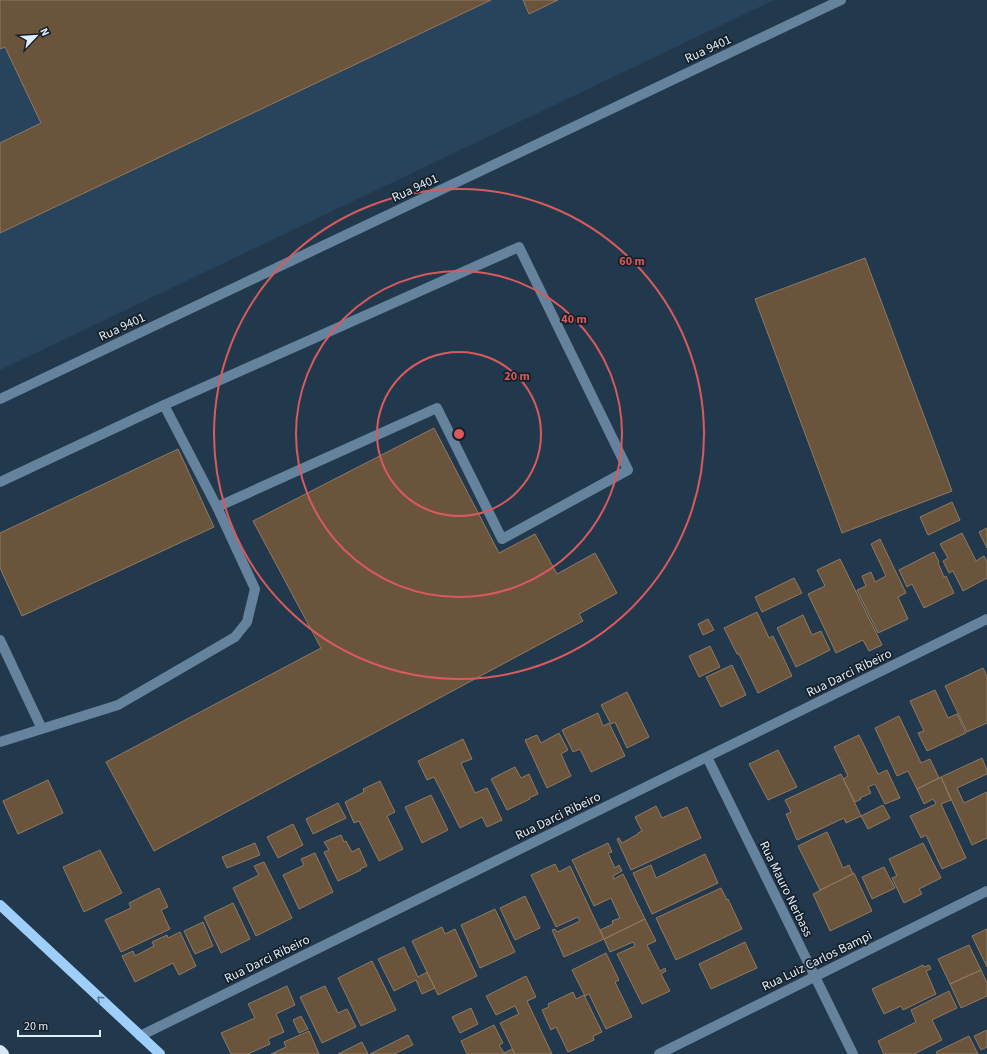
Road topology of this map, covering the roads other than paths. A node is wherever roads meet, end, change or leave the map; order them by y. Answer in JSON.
{"nodes":[{"id":1,"x":841,"y":0,"type":"edge"},
{"id":2,"x":0,"y":399,"type":"edge"},
{"id":3,"x":164,"y":405,"type":"junction"},
{"id":4,"x":0,"y":482,"type":"edge"},
{"id":5,"x":217,"y":507,"type":"junction"},
{"id":6,"x":987,"y":619,"type":"edge"},
{"id":7,"x":0,"y":640,"type":"edge"},
{"id":8,"x":42,"y":729,"type":"junction"},
{"id":9,"x":0,"y":742,"type":"edge"},
{"id":10,"x":707,"y":757,"type":"junction"},
{"id":11,"x":987,"y":891,"type":"edge"},
{"id":12,"x":0,"y":905,"type":"edge"},
{"id":13,"x":815,"y":976,"type":"junction"},
{"id":14,"x":140,"y":1036,"type":"junction"},
{"id":15,"x":0,"y":1051,"type":"edge"},
{"id":16,"x":3,"y":1054,"type":"edge"},
{"id":17,"x":160,"y":1054,"type":"edge"},
{"id":18,"x":659,"y":1054,"type":"edge"},
{"id":19,"x":853,"y":1054,"type":"edge"}],
"edges":[{"from":1,"to":2,"type":"street","name":"Rua 9401"},
{"from":3,"to":4,"type":"street"},
{"from":3,"to":5,"type":"street"},
{"from":3,"to":5,"type":"street"},
{"from":5,"to":8,"type":"street"},
{"from":6,"to":10,"type":"street","name":"Rua Darci Ribeiro"},
{"from":7,"to":8,"type":"street"},
{"from":8,"to":9,"type":"street"},
{"from":10,"to":13,"type":"street","name":"Rua Mauro Nerbass"},
{"from":10,"to":14,"type":"street","name":"Rua Darci Ribeiro"},
{"from":11,"to":13,"type":"street","name":"Rua Luiz Carlos Bampi"},
{"from":14,"to":12,"type":"main road","one_way":true},
{"from":13,"to":18,"type":"street","name":"Rua Luiz Carlos Bampi"},
{"from":13,"to":19,"type":"street","name":"Rua Mauro Nerbass"},
{"from":14,"to":17,"type":"main road"},
{"from":15,"to":16,"type":"highway"}]}
